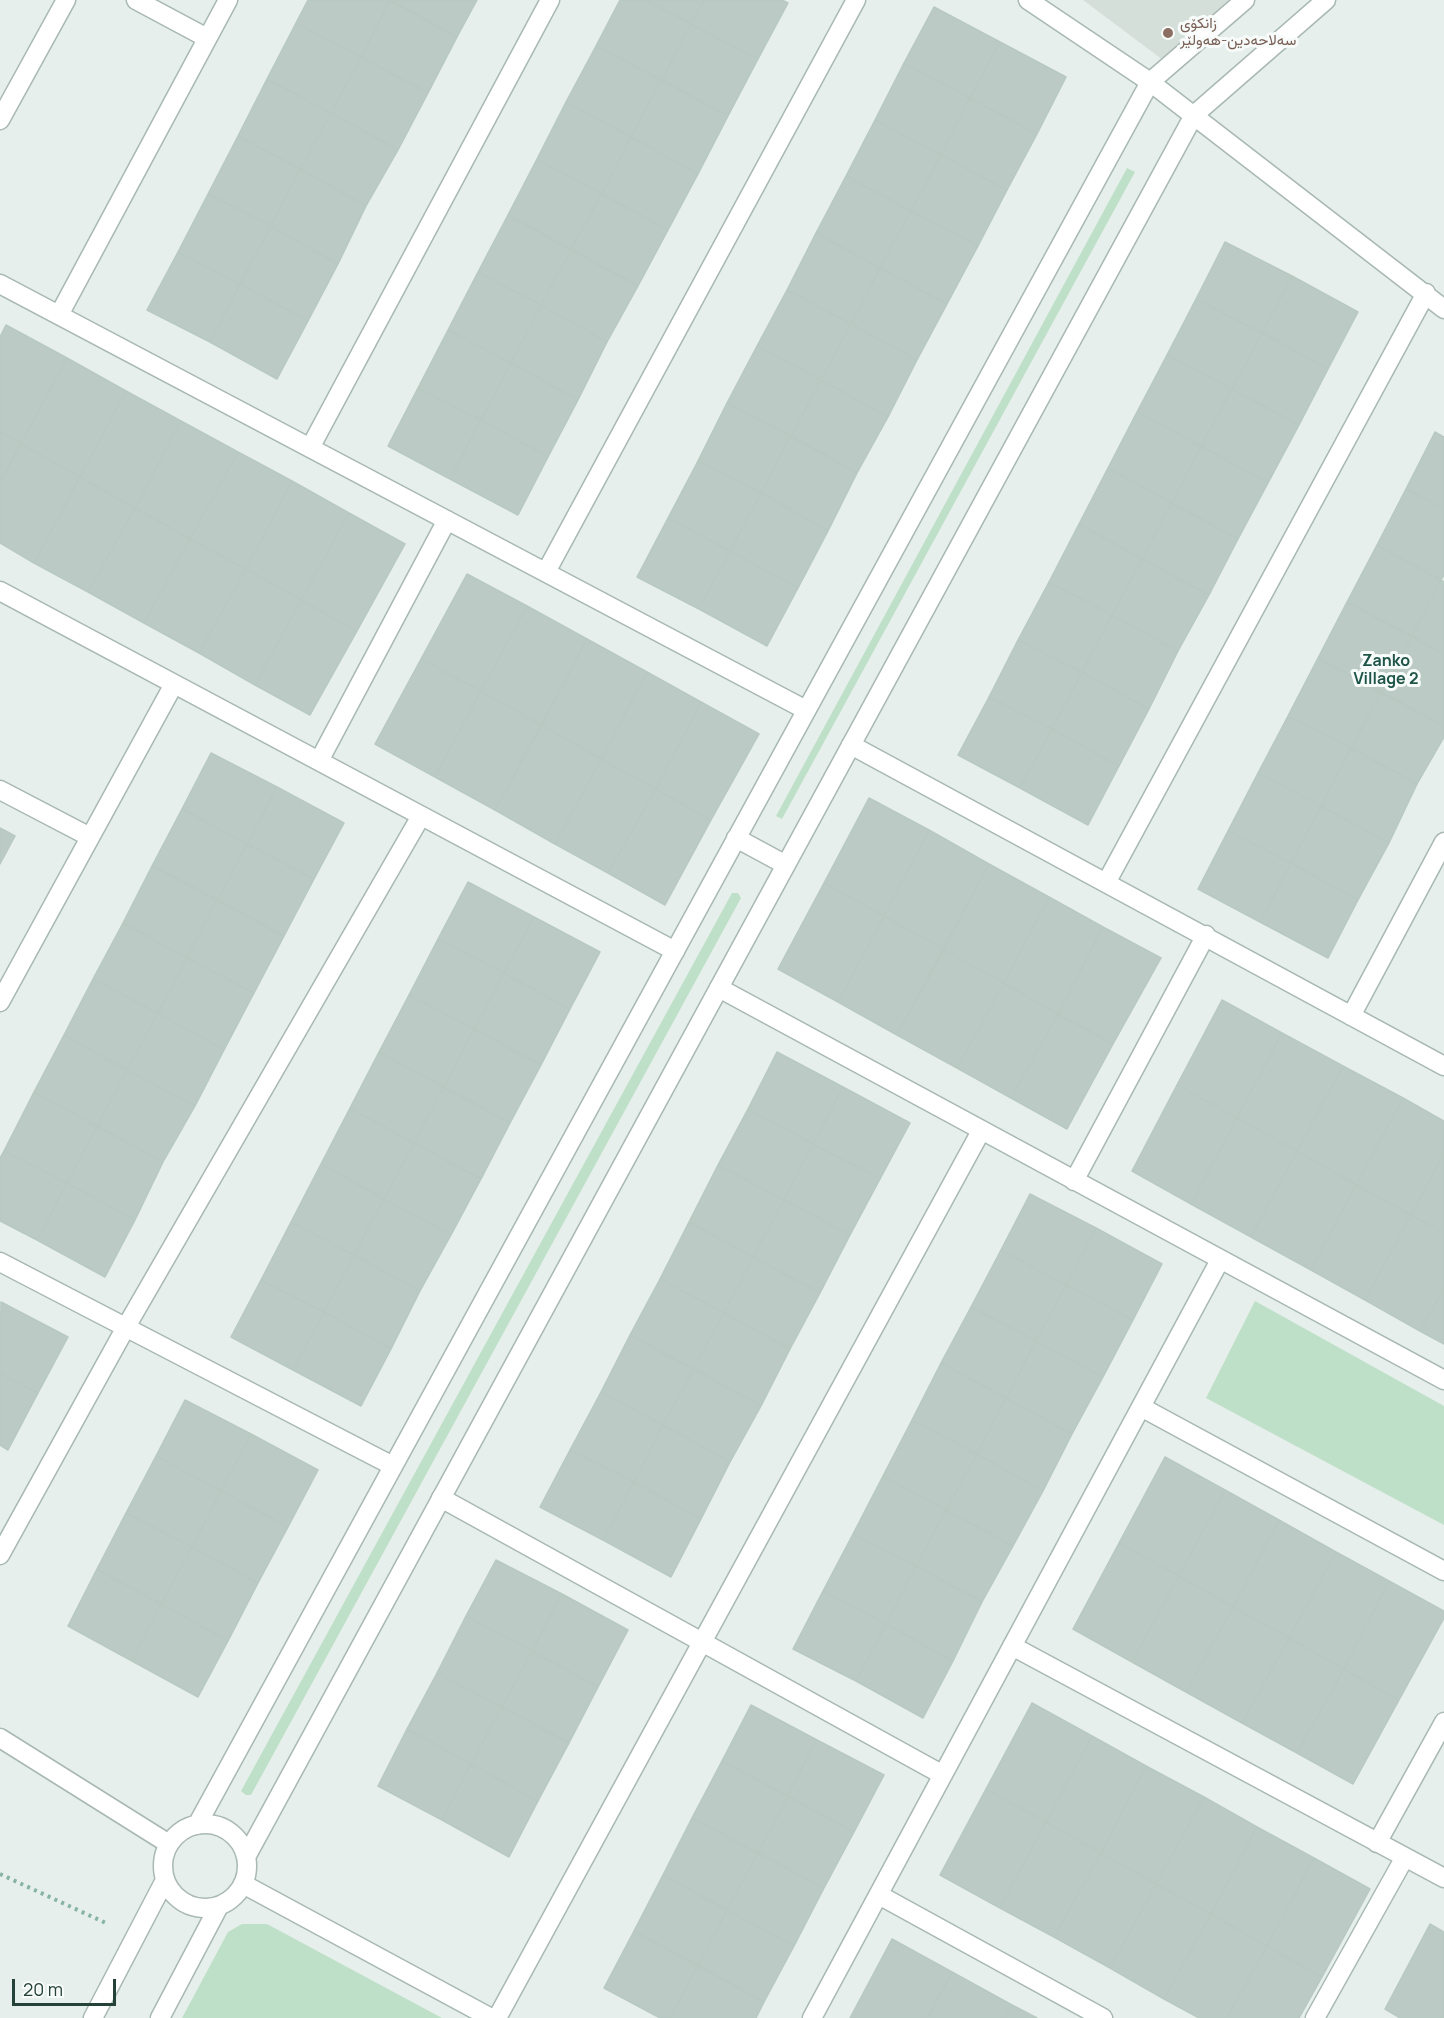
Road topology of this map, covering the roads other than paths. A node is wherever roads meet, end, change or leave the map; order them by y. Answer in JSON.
{"nodes":[{"id":1,"x":66,"y":0,"type":"edge"},
{"id":2,"x":136,"y":0,"type":"edge"},
{"id":3,"x":228,"y":0,"type":"edge"},
{"id":4,"x":550,"y":0,"type":"edge"},
{"id":5,"x":856,"y":0,"type":"edge"},
{"id":6,"x":1028,"y":0,"type":"edge"},
{"id":7,"x":1245,"y":0,"type":"edge"},
{"id":8,"x":1326,"y":0,"type":"edge"},
{"id":9,"x":207,"y":38,"type":"junction"},
{"id":10,"x":1150,"y":82,"type":"junction"},
{"id":11,"x":1194,"y":116,"type":"junction"},
{"id":12,"x":0,"y":120,"type":"edge"},
{"id":13,"x":0,"y":284,"type":"edge"},
{"id":14,"x":1426,"y":293,"type":"junction"},
{"id":15,"x":1444,"y":309,"type":"edge"},
{"id":16,"x":59,"y":315,"type":"junction"},
{"id":17,"x":310,"y":448,"type":"junction"},
{"id":18,"x":447,"y":520,"type":"junction"},
{"id":19,"x":546,"y":572,"type":"junction"},
{"id":20,"x":0,"y":591,"type":"edge"},
{"id":21,"x":174,"y":684,"type":"junction"},
{"id":22,"x":806,"y":710,"type":"junction"},
{"id":23,"x":851,"y":745,"type":"junction"},
{"id":24,"x":319,"y":761,"type":"junction"},
{"id":25,"x":0,"y":790,"type":"edge"},
{"id":26,"x":421,"y":816,"type":"junction"},
{"id":27,"x":90,"y":837,"type":"junction"},
{"id":28,"x":736,"y":838,"type":"junction"},
{"id":29,"x":1444,"y":842,"type":"edge"},
{"id":30,"x":786,"y":865,"type":"junction"},
{"id":31,"x":1106,"y":883,"type":"junction"},
{"id":32,"x":1206,"y":935,"type":"junction"},
{"id":33,"x":675,"y":951,"type":"junction"},
{"id":34,"x":719,"y":988,"type":"junction"},
{"id":35,"x":0,"y":1002,"type":"edge"},
{"id":36,"x":1351,"y":1016,"type":"junction"},
{"id":37,"x":1444,"y":1066,"type":"edge"},
{"id":38,"x":981,"y":1131,"type":"junction"},
{"id":39,"x":1074,"y":1181,"type":"junction"},
{"id":40,"x":1220,"y":1260,"type":"junction"},
{"id":41,"x":0,"y":1262,"type":"edge"},
{"id":42,"x":126,"y":1327,"type":"junction"},
{"id":43,"x":1444,"y":1380,"type":"edge"},
{"id":44,"x":1141,"y":1407,"type":"junction"},
{"id":45,"x":393,"y":1466,"type":"junction"},
{"id":46,"x":441,"y":1498,"type":"junction"},
{"id":47,"x":0,"y":1556,"type":"edge"},
{"id":48,"x":1444,"y":1571,"type":"edge"},
{"id":49,"x":702,"y":1641,"type":"junction"},
{"id":50,"x":1012,"y":1646,"type":"junction"},
{"id":51,"x":1444,"y":1722,"type":"edge"},
{"id":52,"x":0,"y":1738,"type":"edge"},
{"id":53,"x":943,"y":1775,"type":"junction"},
{"id":54,"x":197,"y":1825,"type":"junction"},
{"id":55,"x":1377,"y":1843,"type":"junction"},
{"id":56,"x":169,"y":1844,"type":"junction"},
{"id":57,"x":246,"y":1857,"type":"junction"},
{"id":58,"x":1405,"y":1857,"type":"junction"},
{"id":59,"x":1444,"y":1878,"type":"edge"},
{"id":60,"x":165,"y":1880,"type":"junction"},
{"id":61,"x":243,"y":1884,"type":"junction"},
{"id":62,"x":879,"y":1895,"type":"junction"},
{"id":63,"x":219,"y":1906,"type":"junction"},
{"id":64,"x":93,"y":2018,"type":"edge"},
{"id":65,"x":160,"y":2018,"type":"edge"},
{"id":66,"x":491,"y":2018,"type":"edge"},
{"id":67,"x":497,"y":2018,"type":"edge"},
{"id":68,"x":812,"y":2018,"type":"edge"},
{"id":69,"x":1103,"y":2018,"type":"edge"},
{"id":70,"x":1315,"y":2018,"type":"edge"}],
"edges":[{"from":1,"to":12,"type":"street"},
{"from":2,"to":9,"type":"street"},
{"from":3,"to":9,"type":"street"},
{"from":4,"to":17,"type":"street"},
{"from":5,"to":19,"type":"street"},
{"from":6,"to":10,"type":"street"},
{"from":7,"to":10,"type":"street"},
{"from":8,"to":11,"type":"street"},
{"from":9,"to":16,"type":"street"},
{"from":10,"to":11,"type":"street"},
{"from":10,"to":22,"type":"street"},
{"from":11,"to":14,"type":"street"},
{"from":11,"to":23,"type":"street"},
{"from":13,"to":16,"type":"street"},
{"from":14,"to":15,"type":"street"},
{"from":14,"to":31,"type":"street"},
{"from":16,"to":17,"type":"street"},
{"from":17,"to":18,"type":"street"},
{"from":18,"to":19,"type":"street"},
{"from":18,"to":24,"type":"street"},
{"from":19,"to":22,"type":"street"},
{"from":20,"to":21,"type":"street"},
{"from":21,"to":24,"type":"street"},
{"from":21,"to":27,"type":"street"},
{"from":22,"to":28,"type":"street"},
{"from":23,"to":30,"type":"street"},
{"from":23,"to":31,"type":"street"},
{"from":24,"to":26,"type":"street"},
{"from":25,"to":27,"type":"street"},
{"from":26,"to":33,"type":"street"},
{"from":26,"to":42,"type":"street"},
{"from":27,"to":35,"type":"street"},
{"from":28,"to":30,"type":"street"},
{"from":28,"to":33,"type":"street"},
{"from":29,"to":36,"type":"street"},
{"from":30,"to":34,"type":"street"},
{"from":31,"to":32,"type":"street"},
{"from":32,"to":36,"type":"street"},
{"from":32,"to":39,"type":"street"},
{"from":33,"to":45,"type":"street"},
{"from":34,"to":38,"type":"street"},
{"from":34,"to":46,"type":"street"},
{"from":36,"to":37,"type":"street"},
{"from":38,"to":39,"type":"street"},
{"from":38,"to":49,"type":"street"},
{"from":39,"to":40,"type":"street"},
{"from":40,"to":43,"type":"street"},
{"from":40,"to":44,"type":"street"},
{"from":41,"to":42,"type":"street"},
{"from":42,"to":45,"type":"street"},
{"from":42,"to":47,"type":"street"},
{"from":44,"to":48,"type":"street"},
{"from":44,"to":50,"type":"street"},
{"from":45,"to":54,"type":"street"},
{"from":46,"to":49,"type":"street"},
{"from":46,"to":57,"type":"street"},
{"from":49,"to":53,"type":"street"},
{"from":49,"to":67,"type":"street"},
{"from":50,"to":53,"type":"street"},
{"from":50,"to":55,"type":"street"},
{"from":51,"to":55,"type":"street"},
{"from":52,"to":56,"type":"street"},
{"from":53,"to":62,"type":"street"},
{"from":54,"to":56,"type":"street"},
{"from":54,"to":57,"type":"street"},
{"from":55,"to":58,"type":"street"},
{"from":56,"to":60,"type":"street"},
{"from":57,"to":61,"type":"street"},
{"from":58,"to":59,"type":"street"},
{"from":58,"to":70,"type":"street"},
{"from":60,"to":63,"type":"street"},
{"from":60,"to":64,"type":"street"},
{"from":61,"to":63,"type":"street"},
{"from":61,"to":66,"type":"street"},
{"from":62,"to":68,"type":"street"},
{"from":62,"to":69,"type":"street"},
{"from":63,"to":65,"type":"street"}]}
